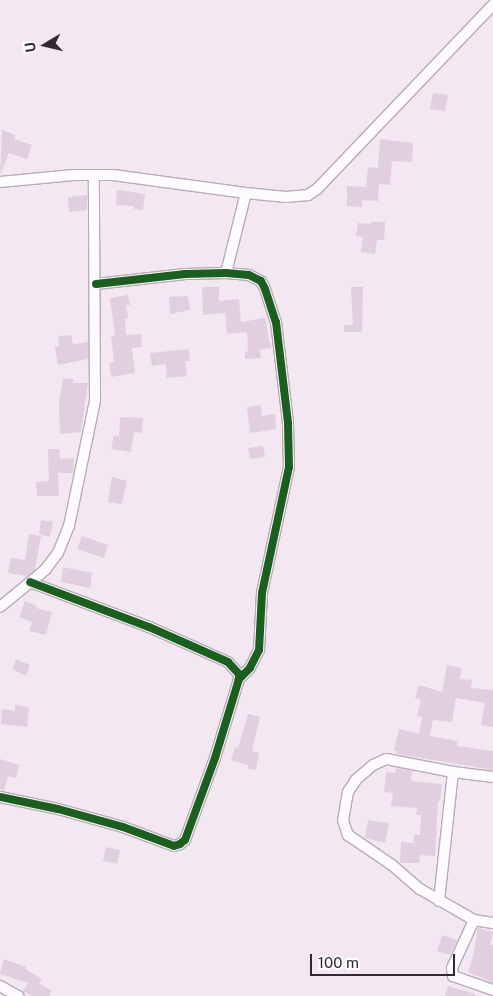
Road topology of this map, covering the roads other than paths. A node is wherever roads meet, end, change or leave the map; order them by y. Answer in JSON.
{"nodes":[{"id":1,"x":493,"y":5,"type":"edge"},
{"id":2,"x":94,"y":175,"type":"junction"},
{"id":3,"x":0,"y":182,"type":"edge"},
{"id":4,"x":246,"y":193,"type":"junction"},
{"id":5,"x":226,"y":273,"type":"junction"},
{"id":6,"x":96,"y":284,"type":"junction"},
{"id":7,"x":30,"y":582,"type":"junction"},
{"id":8,"x":0,"y":607,"type":"edge"},
{"id":9,"x":240,"y":679,"type":"junction"},
{"id":10,"x":453,"y":772,"type":"junction"},
{"id":11,"x":493,"y":777,"type":"edge"},
{"id":12,"x":0,"y":797,"type":"edge"},
{"id":13,"x":439,"y":901,"type":"junction"},
{"id":14,"x":474,"y":920,"type":"junction"},
{"id":15,"x":493,"y":923,"type":"edge"},
{"id":16,"x":0,"y":986,"type":"edge"},
{"id":17,"x":493,"y":990,"type":"edge"},
{"id":18,"x":18,"y":996,"type":"edge"}],
"edges":[{"from":1,"to":4,"type":"street"},
{"from":2,"to":3,"type":"street"},
{"from":2,"to":4,"type":"street"},
{"from":2,"to":6,"type":"street"},
{"from":4,"to":5,"type":"street"},
{"from":5,"to":6,"type":"street"},
{"from":5,"to":9,"type":"street"},
{"from":6,"to":7,"type":"street"},
{"from":7,"to":8,"type":"street"},
{"from":7,"to":9,"type":"street"},
{"from":9,"to":12,"type":"street"},
{"from":10,"to":11,"type":"street"},
{"from":10,"to":13,"type":"street"},
{"from":10,"to":13,"type":"street"},
{"from":13,"to":14,"type":"street"},
{"from":14,"to":15,"type":"street"},
{"from":14,"to":17,"type":"street"},
{"from":16,"to":18,"type":"street"}]}
